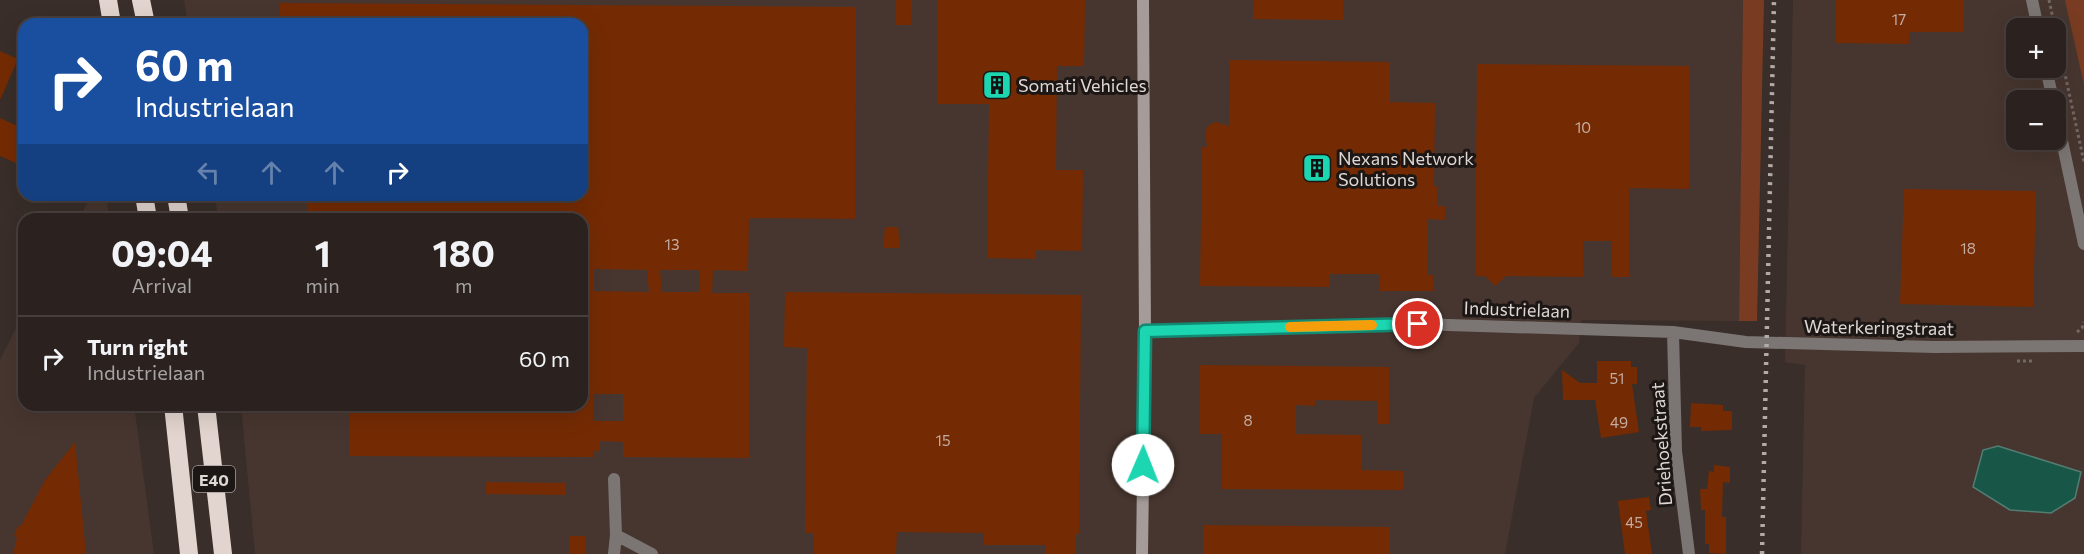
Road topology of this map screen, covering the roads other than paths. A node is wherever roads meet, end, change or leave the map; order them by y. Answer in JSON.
{"nodes":[{"id":1,"x":108,"y":0,"type":"edge"},
{"id":2,"x":141,"y":0,"type":"edge"},
{"id":3,"x":1143,"y":0,"type":"edge"},
{"id":4,"x":2032,"y":0,"type":"edge"},
{"id":5,"x":111,"y":18,"type":"edge"},
{"id":6,"x":145,"y":18,"type":"edge"},
{"id":7,"x":2036,"y":18,"type":"edge"},
{"id":8,"x":2064,"y":150,"type":"edge"},
{"id":9,"x":2084,"y":244,"type":"edge"},
{"id":10,"x":1145,"y":331,"type":"junction"},
{"id":11,"x":1673,"y":332,"type":"junction"},
{"id":12,"x":2084,"y":346,"type":"edge"},
{"id":13,"x":174,"y":411,"type":"edge"},
{"id":14,"x":207,"y":411,"type":"edge"},
{"id":15,"x":614,"y":479,"type":"dead end"},
{"id":16,"x":616,"y":535,"type":"junction"},
{"id":17,"x":189,"y":554,"type":"edge"},
{"id":18,"x":223,"y":554,"type":"edge"},
{"id":19,"x":614,"y":554,"type":"edge"},
{"id":20,"x":652,"y":554,"type":"edge"},
{"id":21,"x":1142,"y":554,"type":"edge"},
{"id":22,"x":1689,"y":554,"type":"edge"}],
"edges":[{"from":1,"to":5,"type":"highway"},
{"from":2,"to":6,"type":"highway"},
{"from":3,"to":10,"type":"street"},
{"from":4,"to":7,"type":"street"},
{"from":8,"to":9,"type":"street"},
{"from":10,"to":11,"type":"street","name":"Industrielaan"},
{"from":10,"to":21,"type":"street"},
{"from":11,"to":12,"type":"street","name":"Waterkeringstraat"},
{"from":11,"to":22,"type":"street","name":"Driehoekstraat"},
{"from":13,"to":17,"type":"highway","number":"E40"},
{"from":14,"to":18,"type":"highway","number":"E40"},
{"from":15,"to":16,"type":"street"},
{"from":16,"to":19,"type":"street"},
{"from":16,"to":20,"type":"street"}]}
